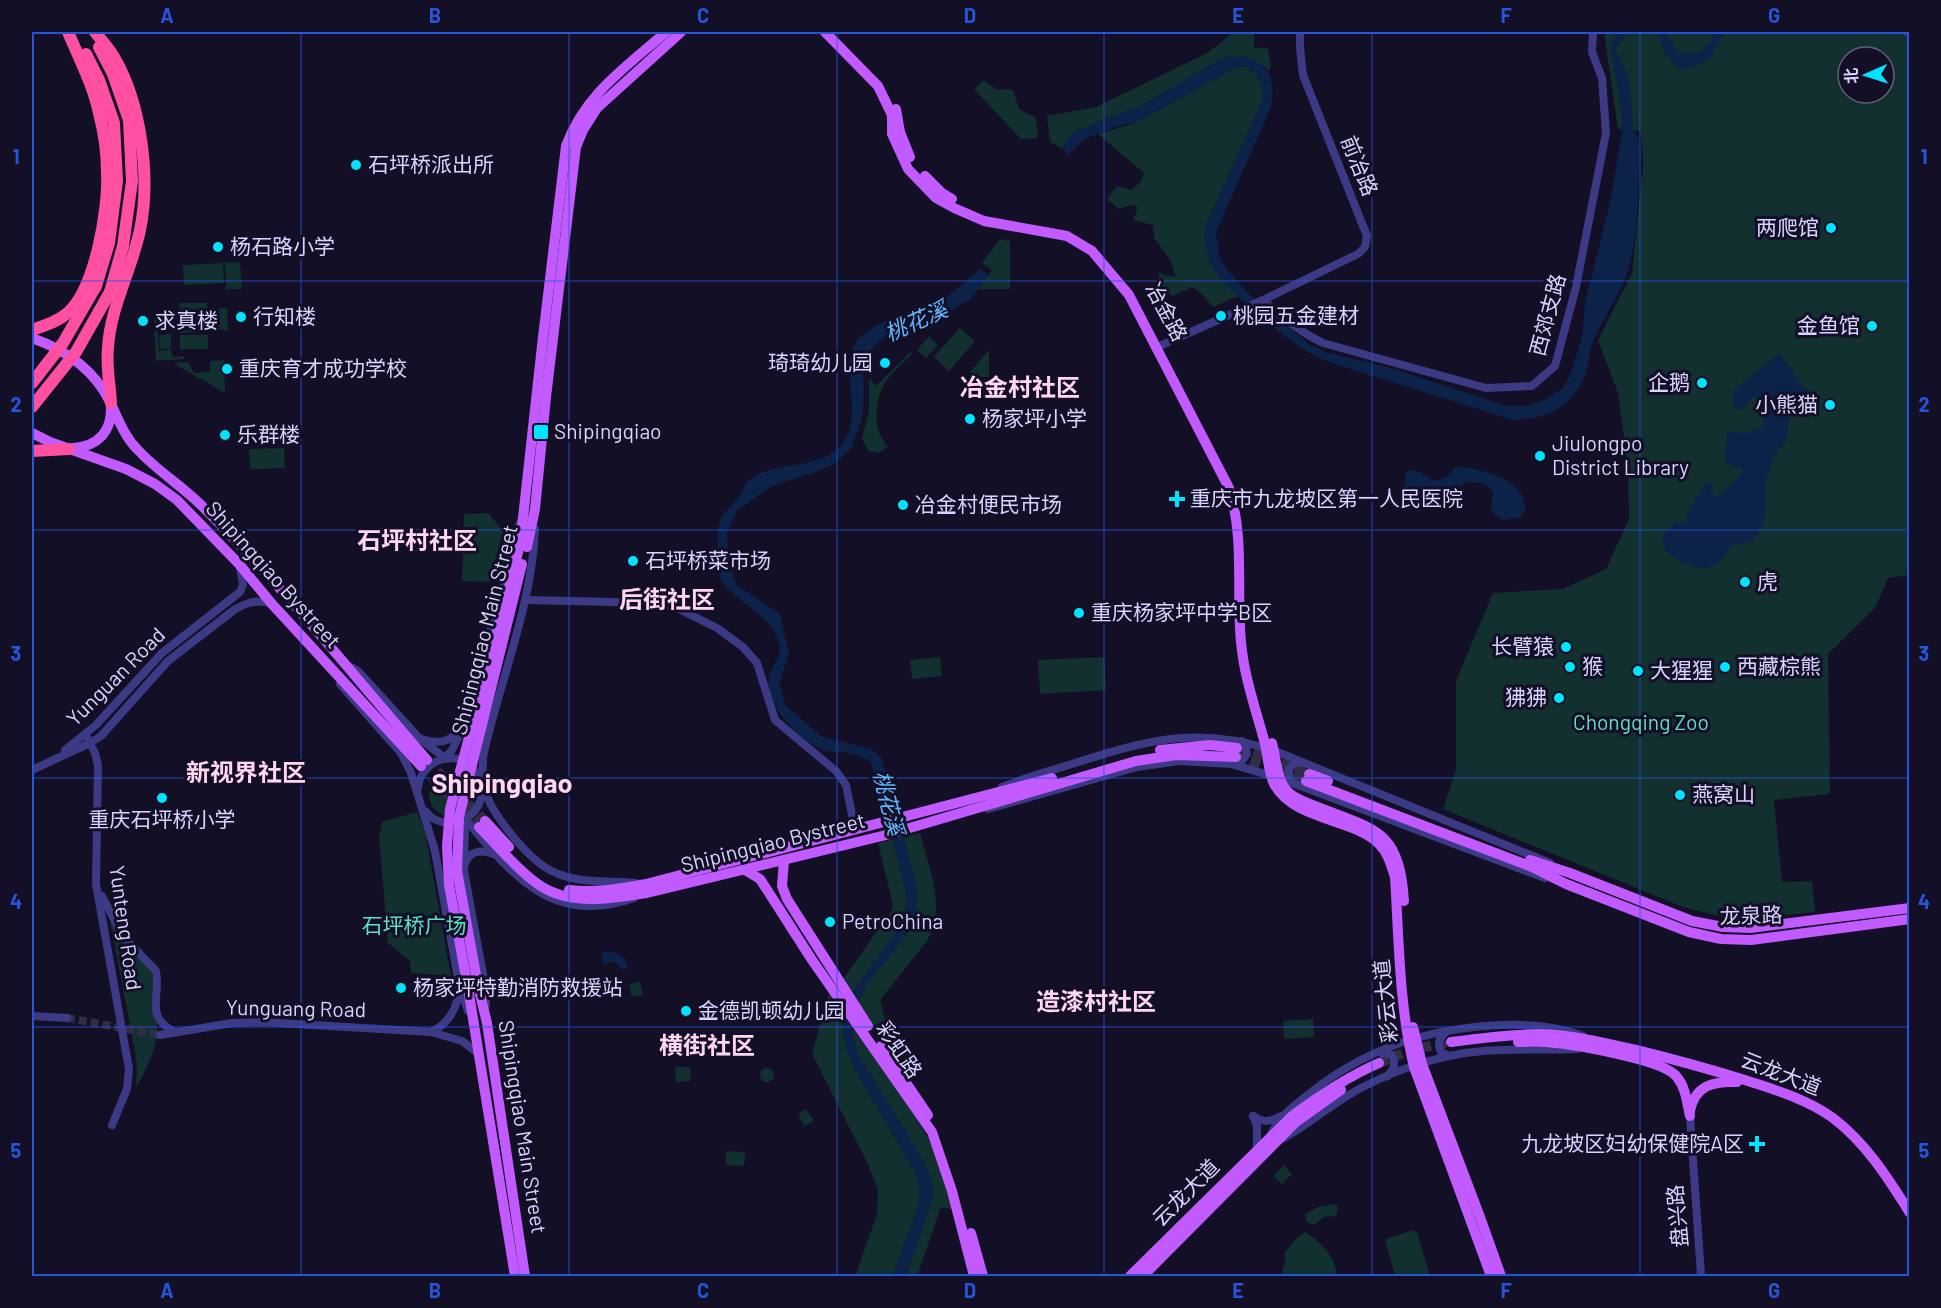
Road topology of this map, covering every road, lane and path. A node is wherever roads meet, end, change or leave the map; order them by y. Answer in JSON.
{"nodes":[{"id":1,"x":68,"y":32,"type":"edge"},
{"id":2,"x":74,"y":32,"type":"edge"},
{"id":3,"x":93,"y":32,"type":"edge"},
{"id":4,"x":666,"y":32,"type":"edge"},
{"id":5,"x":681,"y":32,"type":"edge"},
{"id":6,"x":825,"y":32,"type":"edge"},
{"id":7,"x":836,"y":32,"type":"edge"},
{"id":8,"x":1300,"y":32,"type":"edge"},
{"id":9,"x":1593,"y":32,"type":"edge"},
{"id":10,"x":1263,"y":300,"type":"junction"},
{"id":11,"x":32,"y":330,"type":"edge"},
{"id":12,"x":32,"y":338,"type":"edge"},
{"id":13,"x":1159,"y":346,"type":"junction"},
{"id":14,"x":32,"y":383,"type":"edge"},
{"id":15,"x":111,"y":403,"type":"junction"},
{"id":16,"x":32,"y":407,"type":"edge"},
{"id":17,"x":32,"y":433,"type":"edge"},
{"id":18,"x":69,"y":448,"type":"junction"},
{"id":19,"x":32,"y":451,"type":"edge"},
{"id":20,"x":530,"y":508,"type":"junction"},
{"id":21,"x":239,"y":564,"type":"junction"},
{"id":22,"x":240,"y":592,"type":"junction"},
{"id":23,"x":525,"y":600,"type":"junction"},
{"id":24,"x":246,"y":603,"type":"junction"},
{"id":25,"x":272,"y":604,"type":"junction"},
{"id":26,"x":338,"y":658,"type":"junction"},
{"id":27,"x":328,"y":665,"type":"junction"},
{"id":28,"x":464,"y":726,"type":"junction"},
{"id":29,"x":419,"y":738,"type":"junction"},
{"id":30,"x":88,"y":739,"type":"junction"},
{"id":31,"x":1271,"y":750,"type":"junction"},
{"id":32,"x":1237,"y":752,"type":"junction"},
{"id":33,"x":445,"y":758,"type":"junction"},
{"id":34,"x":1300,"y":762,"type":"junction"},
{"id":35,"x":32,"y":770,"type":"edge"},
{"id":36,"x":1275,"y":777,"type":"junction"},
{"id":37,"x":1308,"y":777,"type":"tunnel mouth"},
{"id":38,"x":1294,"y":784,"type":"junction"},
{"id":39,"x":482,"y":786,"type":"junction"},
{"id":40,"x":418,"y":794,"type":"junction"},
{"id":41,"x":423,"y":808,"type":"junction"},
{"id":42,"x":465,"y":819,"type":"junction"},
{"id":43,"x":482,"y":824,"type":"tunnel mouth"},
{"id":44,"x":855,"y":830,"type":"junction"},
{"id":45,"x":495,"y":855,"type":"junction"},
{"id":46,"x":784,"y":860,"type":"junction"},
{"id":47,"x":745,"y":870,"type":"junction"},
{"id":48,"x":464,"y":871,"type":"junction"},
{"id":49,"x":1568,"y":878,"type":"junction"},
{"id":50,"x":96,"y":884,"type":"junction"},
{"id":51,"x":782,"y":886,"type":"junction"},
{"id":52,"x":646,"y":889,"type":"junction"},
{"id":53,"x":768,"y":891,"type":"junction"},
{"id":54,"x":1910,"y":908,"type":"edge"},
{"id":55,"x":1910,"y":920,"type":"edge"},
{"id":56,"x":816,"y":956,"type":"junction"},
{"id":57,"x":469,"y":988,"type":"junction"},
{"id":58,"x":32,"y":1016,"type":"edge"},
{"id":59,"x":67,"y":1018,"type":"tunnel mouth"},
{"id":60,"x":487,"y":1023,"type":"junction"},
{"id":61,"x":452,"y":1029,"type":"junction"},
{"id":62,"x":866,"y":1029,"type":"junction"},
{"id":63,"x":431,"y":1032,"type":"junction"},
{"id":64,"x":176,"y":1033,"type":"junction"},
{"id":65,"x":160,"y":1035,"type":"tunnel mouth"},
{"id":66,"x":1412,"y":1040,"type":"junction"},
{"id":67,"x":1449,"y":1045,"type":"junction"},
{"id":68,"x":1593,"y":1045,"type":"junction"},
{"id":69,"x":479,"y":1054,"type":"junction"},
{"id":70,"x":1382,"y":1065,"type":"junction"},
{"id":71,"x":1418,"y":1065,"type":"junction"},
{"id":72,"x":1755,"y":1084,"type":"junction"},
{"id":73,"x":1282,"y":1116,"type":"junction"},
{"id":74,"x":1689,"y":1116,"type":"junction"},
{"id":75,"x":112,"y":1125,"type":"dead end"},
{"id":76,"x":1272,"y":1140,"type":"junction"},
{"id":77,"x":1257,"y":1149,"type":"junction"},
{"id":78,"x":1910,"y":1213,"type":"edge"},
{"id":79,"x":515,"y":1276,"type":"edge"},
{"id":80,"x":525,"y":1276,"type":"edge"},
{"id":81,"x":975,"y":1276,"type":"edge"},
{"id":82,"x":983,"y":1276,"type":"edge"},
{"id":83,"x":1130,"y":1276,"type":"edge"},
{"id":84,"x":1143,"y":1276,"type":"edge"},
{"id":85,"x":1491,"y":1276,"type":"edge"},
{"id":86,"x":1501,"y":1276,"type":"edge"},
{"id":87,"x":1701,"y":1276,"type":"edge"}],
"edges":[{"from":1,"to":11,"type":"highway"},
{"from":2,"to":14,"type":"highway","bridge":true},
{"from":3,"to":15,"type":"highway"},
{"from":3,"to":16,"type":"highway","bridge":true},
{"from":4,"to":20,"type":"main road","name":"Shipingqiao Main Street"},
{"from":5,"to":20,"type":"main road","name":"Shipingqiao Main Street"},
{"from":6,"to":13,"type":"main road","name":"冶金路"},
{"from":7,"to":13,"type":"main road","name":"冶金路"},
{"from":8,"to":10,"type":"street","name":"前冶路"},
{"from":9,"to":10,"type":"street","name":"西郊支路"},
{"from":10,"to":13,"type":"street","name":"前冶路"},
{"from":12,"to":15,"type":"main road","name":"Shipingqiao Bystreet"},
{"from":13,"to":31,"type":"main road","name":"冶金路"},
{"from":15,"to":18,"type":"main road"},
{"from":15,"to":26,"type":"main road","name":"Shipingqiao Bystreet"},
{"from":17,"to":18,"type":"main road","name":"Shipingqiao Bystreet"},
{"from":18,"to":19,"type":"highway"},
{"from":18,"to":21,"type":"main road","name":"Shipingqiao Bystreet"},
{"from":20,"to":23,"type":"street"},
{"from":20,"to":28,"type":"street"},
{"from":20,"to":57,"type":"main road","name":"Shipingqiao Main Street","bridge":true},
{"from":21,"to":22,"type":"street"},
{"from":21,"to":25,"type":"main road","name":"Shipingqiao Bystreet"},
{"from":22,"to":24,"type":"street"},
{"from":22,"to":30,"type":"street","name":"Yunguan Road"},
{"from":23,"to":39,"type":"street"},
{"from":23,"to":44,"type":"street"},
{"from":24,"to":25,"type":"street"},
{"from":24,"to":30,"type":"street","name":"Yunguan Road"},
{"from":25,"to":27,"type":"main road","name":"Shipingqiao Bystreet"},
{"from":26,"to":27,"type":"main road","name":"Shipingqiao Bystreet"},
{"from":26,"to":29,"type":"street"},
{"from":27,"to":40,"type":"street"},
{"from":28,"to":29,"type":"street"},
{"from":28,"to":33,"type":"street"},
{"from":29,"to":33,"type":"street"},
{"from":30,"to":35,"type":"street","name":"Yunguan Road"},
{"from":30,"to":50,"type":"street","name":"Yunteng Road"},
{"from":31,"to":32,"type":"street"},
{"from":31,"to":34,"type":"street"},
{"from":31,"to":36,"type":"main road","name":"冶金路"},
{"from":32,"to":36,"type":"street"},
{"from":32,"to":44,"type":"main road","name":"Shipingqiao Bystreet"},
{"from":32,"to":46,"type":"main road","name":"Shipingqiao Bystreet"},
{"from":33,"to":39,"type":"street"},
{"from":33,"to":40,"type":"street"},
{"from":34,"to":38,"type":"street"},
{"from":34,"to":49,"type":"street"},
{"from":36,"to":38,"type":"street"},
{"from":36,"to":66,"type":"main road","name":"彩云大道"},
{"from":37,"to":49,"type":"main road"},
{"from":38,"to":49,"type":"street"},
{"from":39,"to":42,"type":"street"},
{"from":39,"to":52,"type":"street"},
{"from":40,"to":41,"type":"street"},
{"from":41,"to":42,"type":"street"},
{"from":41,"to":57,"type":"street"},
{"from":42,"to":45,"type":"street"},
{"from":42,"to":48,"type":"street"},
{"from":43,"to":52,"type":"main road","name":"Shipingqiao Bystreet"},
{"from":44,"to":52,"type":"main road","name":"Shipingqiao Bystreet"},
{"from":45,"to":48,"type":"street"},
{"from":45,"to":52,"type":"street"},
{"from":46,"to":47,"type":"main road","name":"Shipingqiao Bystreet"},
{"from":46,"to":51,"type":"main road"},
{"from":47,"to":52,"type":"main road","name":"Shipingqiao Bystreet"},
{"from":47,"to":53,"type":"main road","name":"彩虹路"},
{"from":48,"to":60,"type":"street"},
{"from":49,"to":54,"type":"main road","name":"龙泉路"},
{"from":49,"to":55,"type":"main road","name":"龙泉路"},
{"from":50,"to":64,"type":"street"},
{"from":50,"to":75,"type":"street","name":"Yunteng Road"},
{"from":51,"to":53,"type":"main road"},
{"from":51,"to":56,"type":"main road","name":"彩虹路"},
{"from":53,"to":56,"type":"main road","name":"彩虹路"},
{"from":56,"to":62,"type":"main road","name":"彩虹路"},
{"from":57,"to":60,"type":"main road","name":"Shipingqiao Main Street"},
{"from":57,"to":61,"type":"street"},
{"from":57,"to":69,"type":"main road","name":"Shipingqiao Main Street"},
{"from":58,"to":59,"type":"street"},
{"from":60,"to":80,"type":"main road","name":"Shipingqiao Main Street"},
{"from":61,"to":63,"type":"street"},
{"from":61,"to":63,"type":"street","name":"Yunguang Road"},
{"from":61,"to":69,"type":"street","name":"Yunguang Road"},
{"from":62,"to":81,"type":"main road","name":"彩虹路"},
{"from":62,"to":82,"type":"main road","name":"彩虹路"},
{"from":63,"to":64,"type":"street","name":"Yunguang Road"},
{"from":64,"to":65,"type":"street","name":"Yunguang Road"},
{"from":66,"to":67,"type":"street","name":"云龙大道"},
{"from":66,"to":70,"type":"street","name":"云龙大道"},
{"from":66,"to":71,"type":"main road","name":"彩云大道"},
{"from":67,"to":68,"type":"street","name":"云龙大道"},
{"from":67,"to":68,"type":"main road","name":"云龙大道"},
{"from":67,"to":71,"type":"street","name":"云龙大道"},
{"from":68,"to":72,"type":"main road","name":"云龙大道"},
{"from":68,"to":74,"type":"main road","name":"云龙大道"},
{"from":69,"to":79,"type":"main road","name":"Shipingqiao Main Street"},
{"from":70,"to":71,"type":"street","name":"云龙大道"},
{"from":70,"to":73,"type":"street","name":"云龙大道"},
{"from":70,"to":76,"type":"street","name":"云龙大道"},
{"from":70,"to":76,"type":"main road","name":"云龙大道"},
{"from":71,"to":85,"type":"main road","name":"彩云大道"},
{"from":71,"to":86,"type":"main road","name":"彩云大道"},
{"from":72,"to":74,"type":"main road"},
{"from":72,"to":78,"type":"main road","name":"云龙大道"},
{"from":73,"to":76,"type":"street","name":"云龙大道"},
{"from":73,"to":77,"type":"street"},
{"from":74,"to":87,"type":"street","name":"盘兴路"},
{"from":76,"to":77,"type":"main road","name":"云龙大道"},
{"from":76,"to":84,"type":"main road","name":"云龙大道"},
{"from":77,"to":83,"type":"main road","name":"云龙大道"}]}
